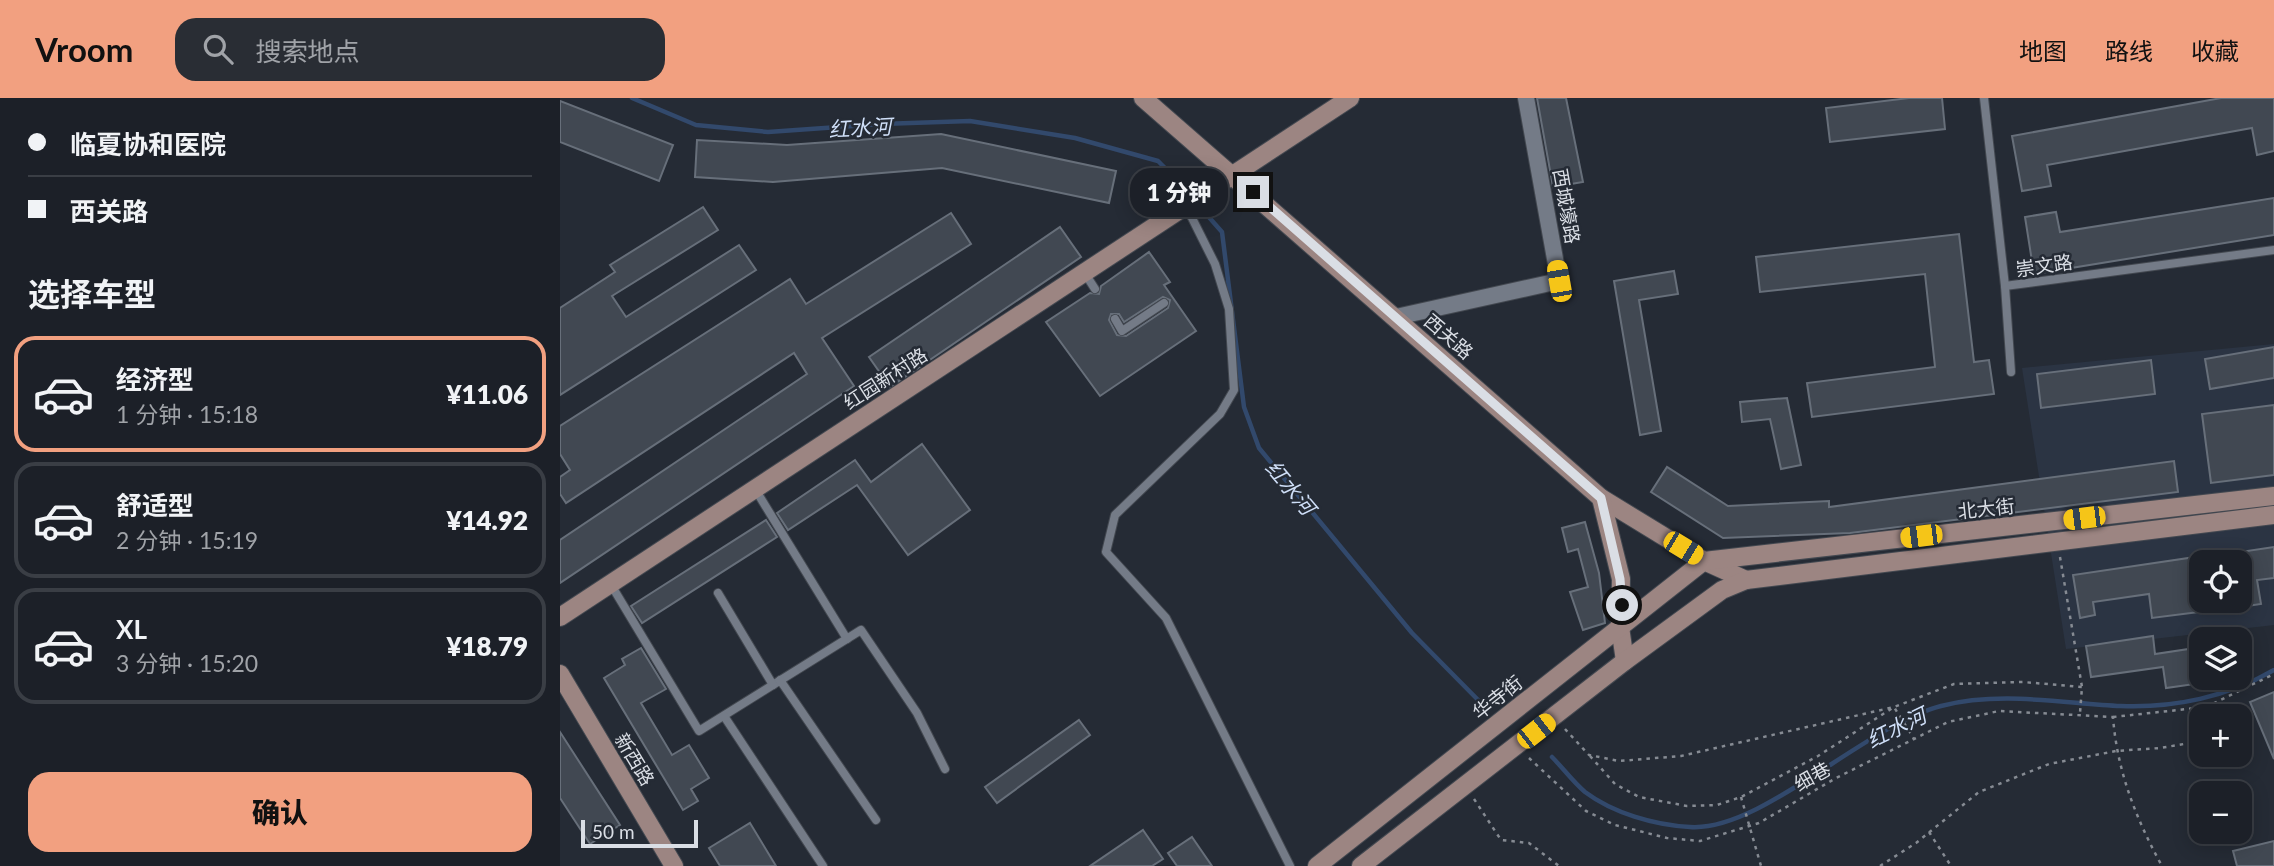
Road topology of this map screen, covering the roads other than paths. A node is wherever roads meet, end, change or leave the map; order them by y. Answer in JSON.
{"nodes":[{"id":1,"x":1143,"y":98,"type":"edge"},
{"id":2,"x":1350,"y":98,"type":"edge"},
{"id":3,"x":1526,"y":98,"type":"edge"},
{"id":4,"x":1984,"y":98,"type":"edge"},
{"id":5,"x":1233,"y":174,"type":"junction"},
{"id":6,"x":1186,"y":205,"type":"junction"},
{"id":7,"x":2274,"y":250,"type":"edge"},
{"id":8,"x":1084,"y":272,"type":"junction"},
{"id":9,"x":2005,"y":286,"type":"junction"},
{"id":10,"x":1096,"y":289,"type":"dead end"},
{"id":11,"x":1164,"y":303,"type":"dead end"},
{"id":12,"x":1396,"y":317,"type":"junction"},
{"id":13,"x":1115,"y":319,"type":"dead end"},
{"id":14,"x":2011,"y":372,"type":"dead end"},
{"id":15,"x":755,"y":489,"type":"junction"},
{"id":16,"x":2274,"y":496,"type":"edge"},
{"id":17,"x":1601,"y":498,"type":"junction"},
{"id":18,"x":2274,"y":515,"type":"edge"},
{"id":19,"x":1704,"y":561,"type":"junction"},
{"id":20,"x":1746,"y":580,"type":"junction"},
{"id":21,"x":610,"y":583,"type":"junction"},
{"id":22,"x":718,"y":593,"type":"dead end"},
{"id":23,"x":560,"y":617,"type":"edge"},
{"id":24,"x":1620,"y":627,"type":"junction"},
{"id":25,"x":847,"y":639,"type":"junction"},
{"id":26,"x":1625,"y":661,"type":"junction"},
{"id":27,"x":560,"y":674,"type":"edge"},
{"id":28,"x":777,"y":682,"type":"junction"},
{"id":29,"x":724,"y":716,"type":"junction"},
{"id":30,"x":945,"y":769,"type":"dead end"},
{"id":31,"x":876,"y":820,"type":"dead end"},
{"id":32,"x":674,"y":866,"type":"edge"},
{"id":33,"x":823,"y":866,"type":"edge"},
{"id":34,"x":1290,"y":866,"type":"edge"},
{"id":35,"x":1317,"y":866,"type":"edge"},
{"id":36,"x":1361,"y":866,"type":"edge"}],
"edges":[{"from":1,"to":5,"type":"main road","name":"西关路"},
{"from":2,"to":5,"type":"main road","name":"红园新村路"},
{"from":3,"to":12,"type":"street","name":"西城壕路"},
{"from":4,"to":9,"type":"lane","name":"崇文路"},
{"from":5,"to":6,"type":"main road","name":"红园新村路"},
{"from":5,"to":12,"type":"main road","name":"西关路"},
{"from":6,"to":8,"type":"main road","name":"红园新村路"},
{"from":6,"to":34,"type":"lane"},
{"from":7,"to":9,"type":"lane","name":"崇文路"},
{"from":8,"to":10,"type":"lane"},
{"from":8,"to":15,"type":"main road","name":"红园新村路"},
{"from":9,"to":14,"type":"lane"},
{"from":11,"to":13,"type":"lane"},
{"from":12,"to":17,"type":"main road","name":"西关路"},
{"from":15,"to":21,"type":"main road","name":"红园新村路"},
{"from":15,"to":25,"type":"lane"},
{"from":16,"to":19,"type":"main road","name":"北大街"},
{"from":17,"to":19,"type":"main road","name":"西关路"},
{"from":17,"to":24,"type":"main road"},
{"from":18,"to":20,"type":"main road"},
{"from":19,"to":20,"type":"main road","name":"西关路"},
{"from":19,"to":24,"type":"main road","name":"华寺街"},
{"from":20,"to":26,"type":"main road"},
{"from":21,"to":23,"type":"main road","name":"红园新村路"},
{"from":21,"to":29,"type":"lane"},
{"from":22,"to":28,"type":"lane"},
{"from":24,"to":26,"type":"main road"},
{"from":24,"to":35,"type":"main road","name":"华寺街"},
{"from":25,"to":28,"type":"lane"},
{"from":25,"to":30,"type":"lane"},
{"from":26,"to":36,"type":"main road"},
{"from":27,"to":32,"type":"main road","name":"新西路"},
{"from":28,"to":29,"type":"lane"},
{"from":28,"to":31,"type":"lane"},
{"from":29,"to":33,"type":"lane"}]}
